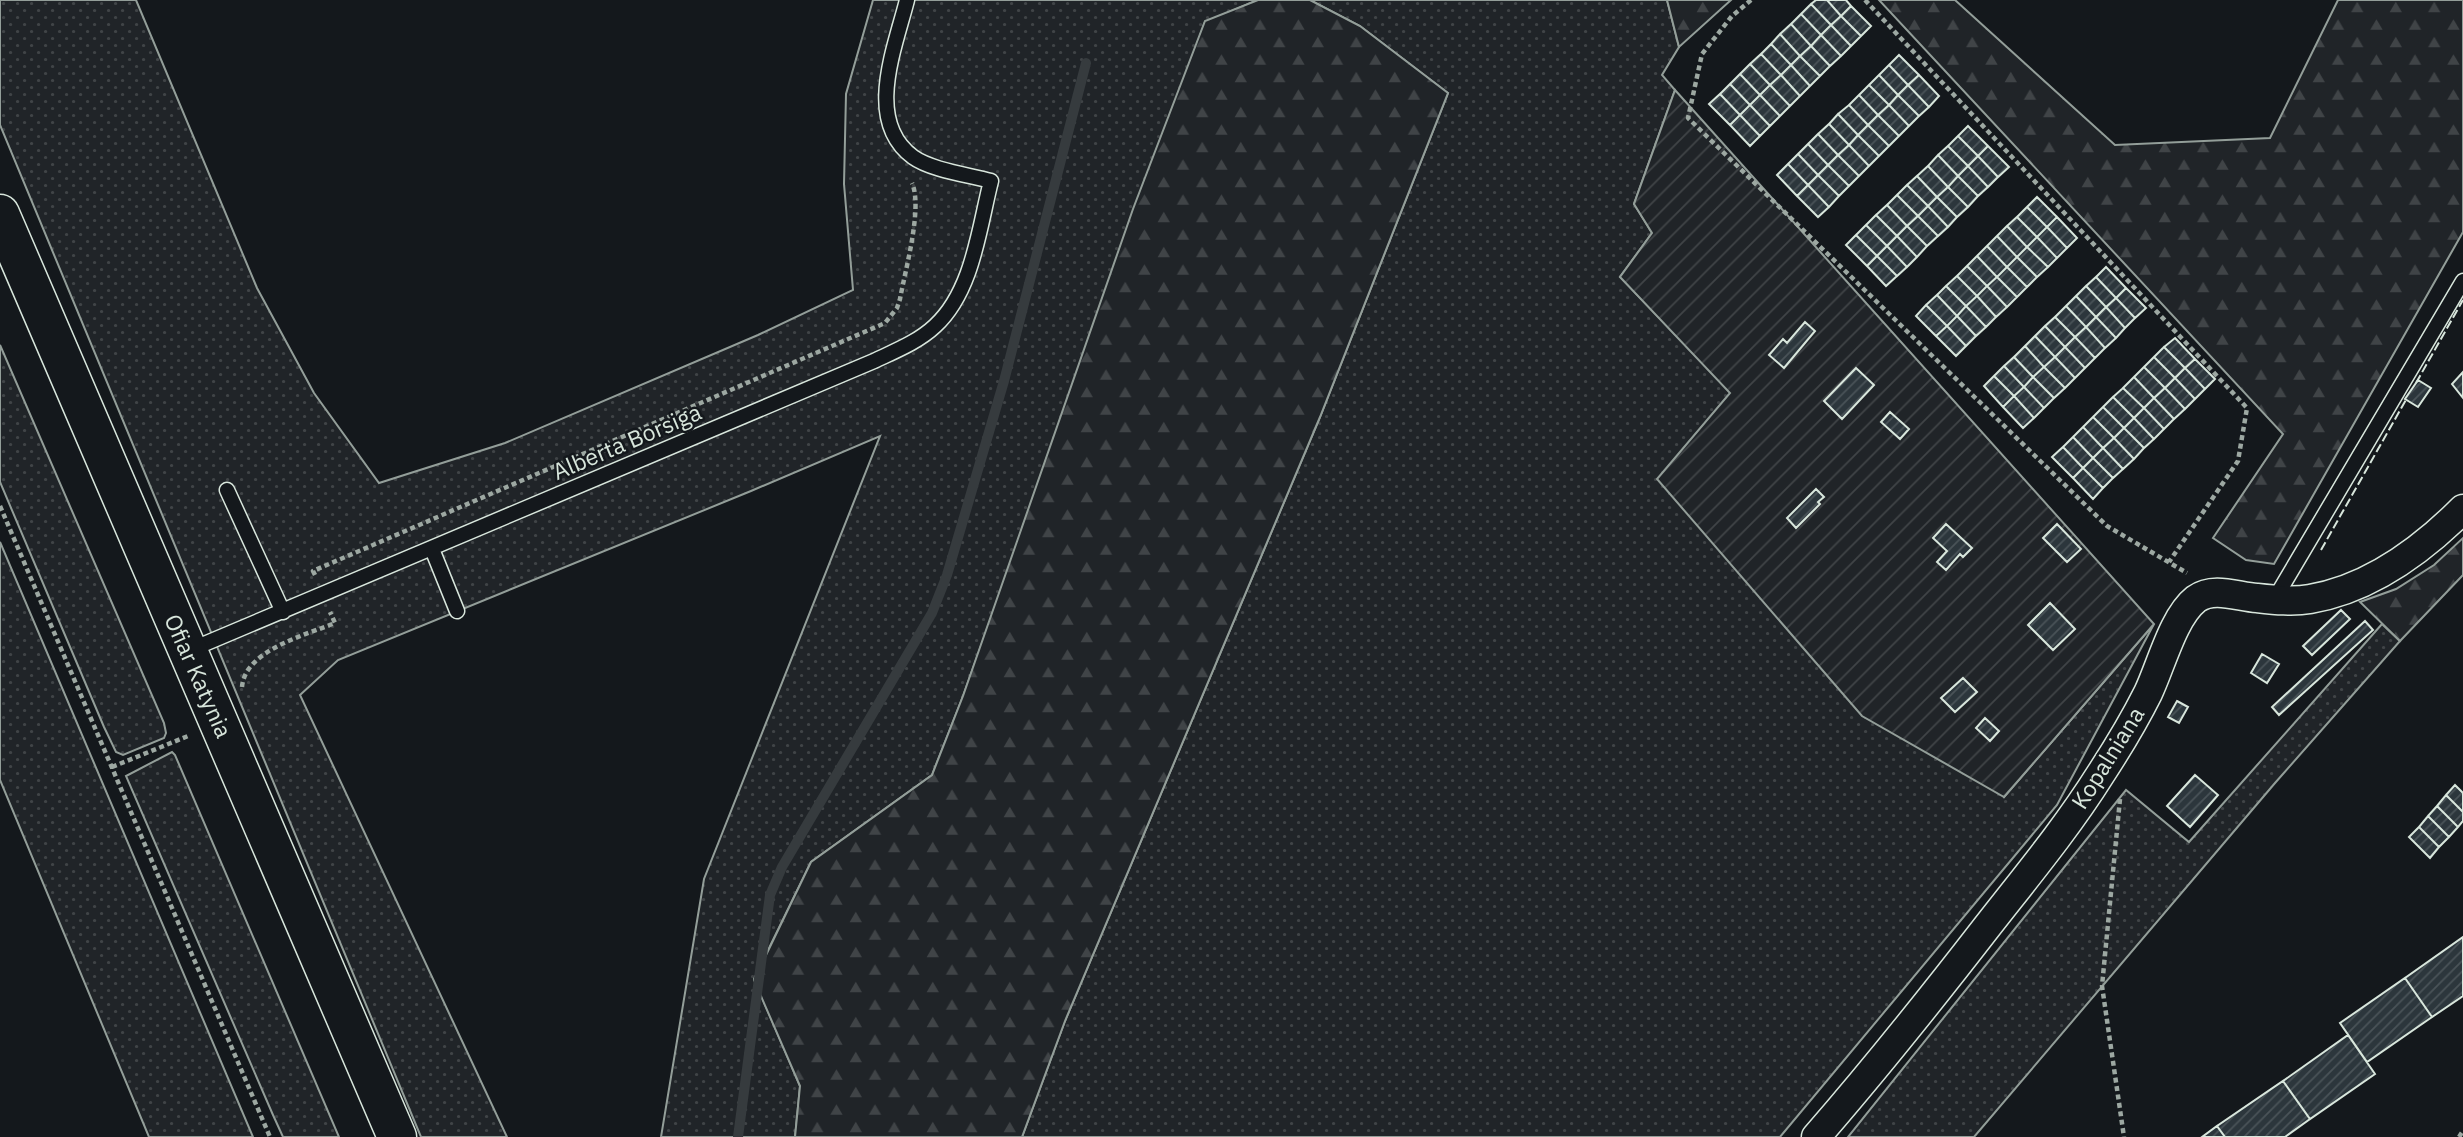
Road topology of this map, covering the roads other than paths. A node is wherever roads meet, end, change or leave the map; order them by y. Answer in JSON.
{"nodes":[{"id":1,"x":907,"y":0,"type":"edge"},
{"id":2,"x":0,"y":214,"type":"edge"},
{"id":3,"x":2463,"y":281,"type":"edge"},
{"id":4,"x":227,"y":490,"type":"dead end"},
{"id":5,"x":2463,"y":509,"type":"edge"},
{"id":6,"x":432,"y":549,"type":"junction"},
{"id":7,"x":2274,"y":600,"type":"junction"},
{"id":8,"x":457,"y":611,"type":"dead end"},
{"id":9,"x":283,"y":612,"type":"junction"},
{"id":10,"x":187,"y":651,"type":"junction"},
{"id":11,"x":397,"y":1137,"type":"edge"},
{"id":12,"x":1816,"y":1137,"type":"edge"}],
"edges":[{"from":1,"to":6,"type":"lane","name":"Alberta Borsiga"},
{"from":2,"to":10,"type":"street","name":"Ofiar Katynia"},
{"from":3,"to":7,"type":"lane"},
{"from":4,"to":9,"type":"lane"},
{"from":5,"to":7,"type":"street","name":"Kopalniana"},
{"from":6,"to":8,"type":"lane"},
{"from":6,"to":9,"type":"lane","name":"Alberta Borsiga"},
{"from":7,"to":12,"type":"street","name":"Kopalniana"},
{"from":9,"to":10,"type":"lane","name":"Alberta Borsiga"},
{"from":10,"to":11,"type":"street","name":"Ofiar Katynia"}]}
